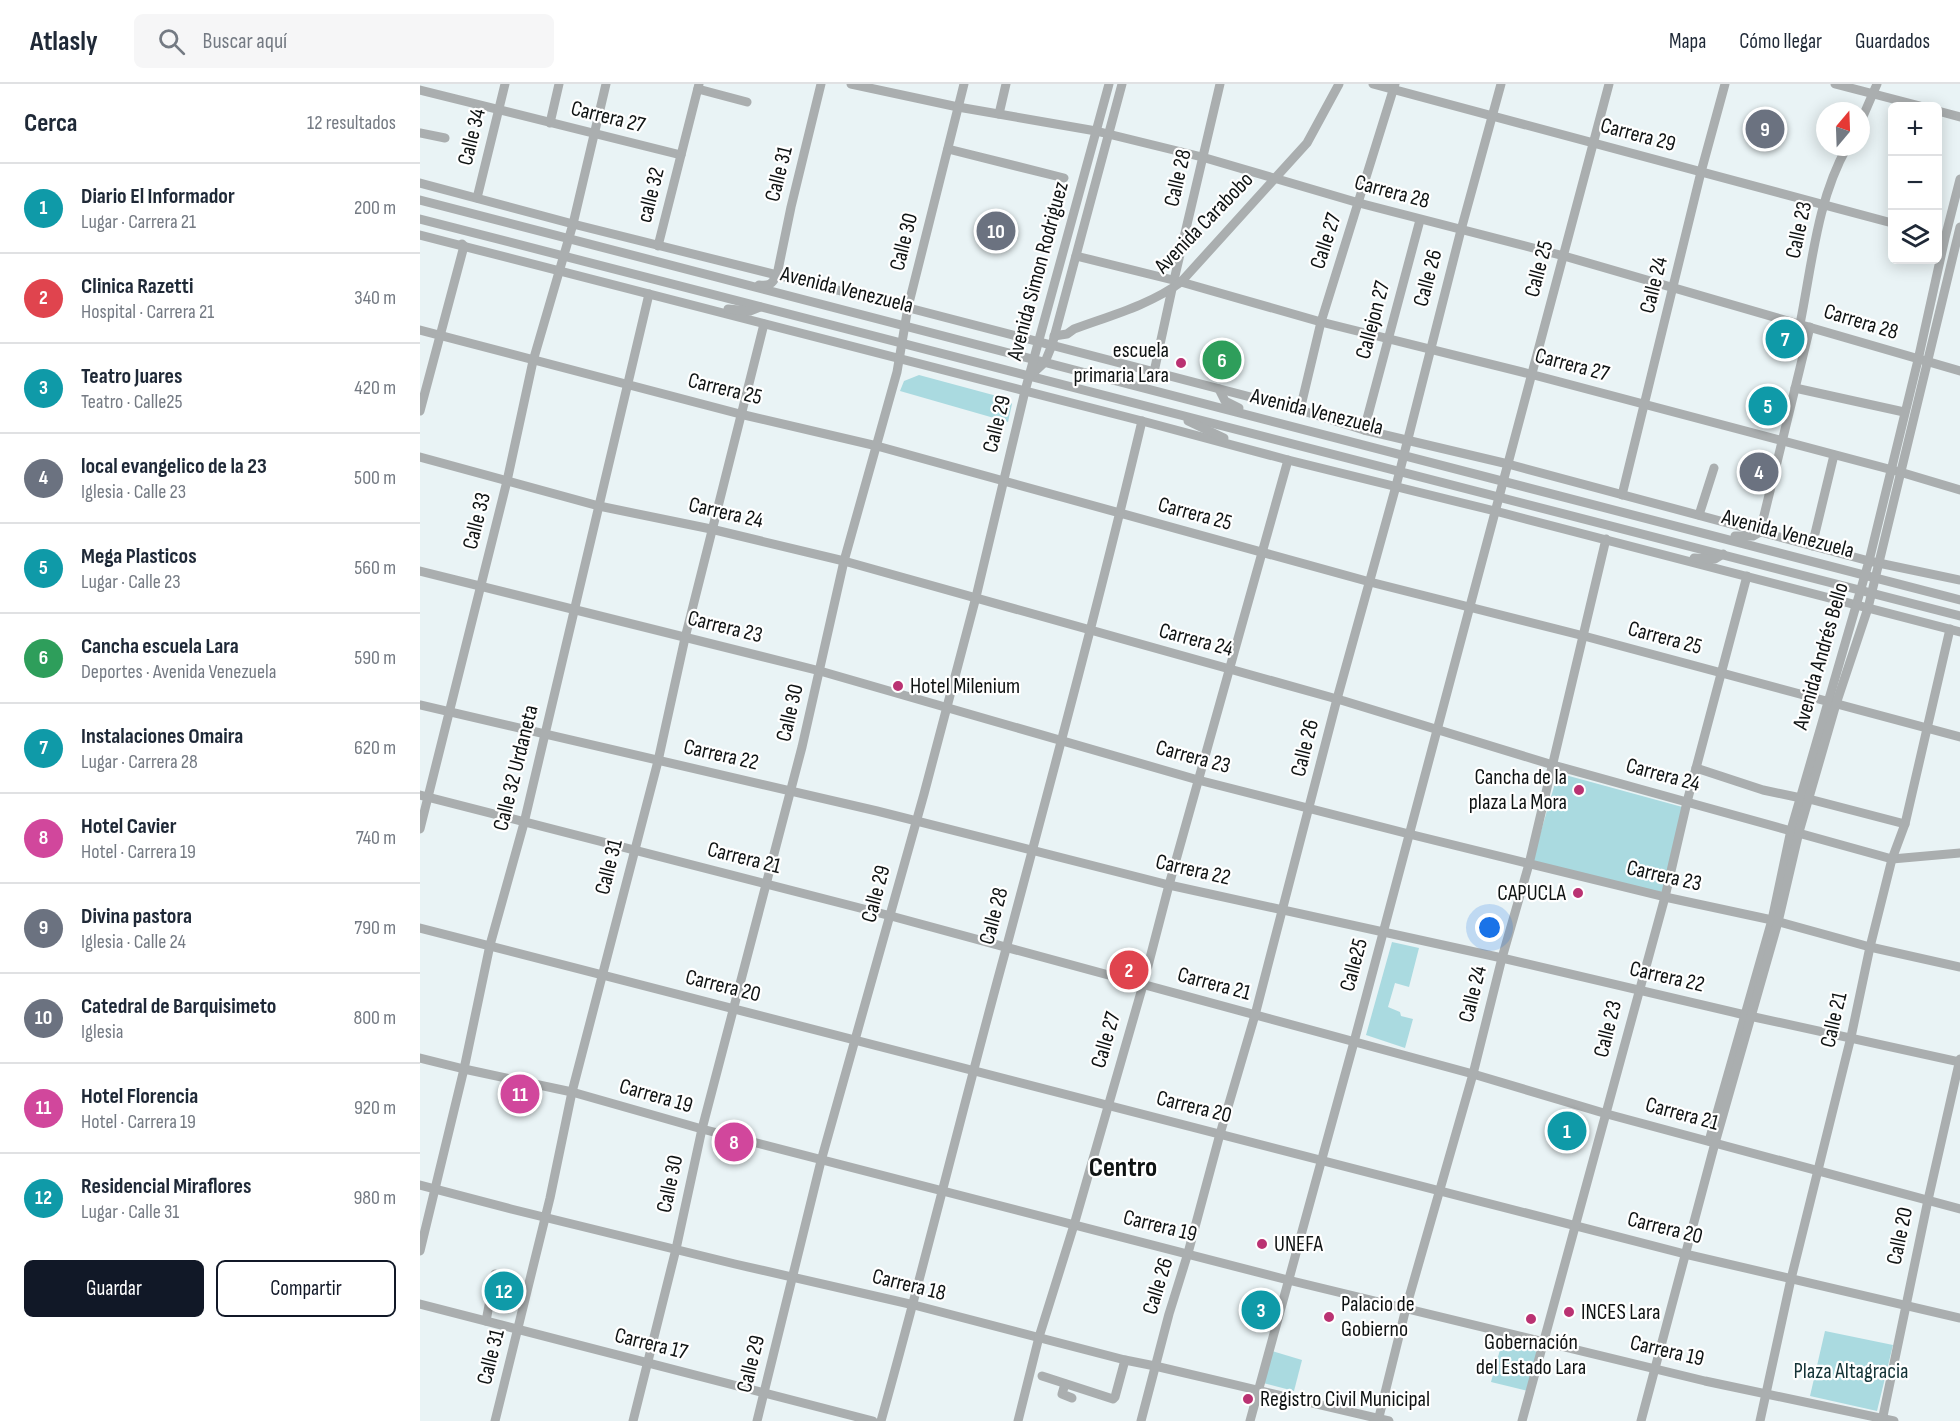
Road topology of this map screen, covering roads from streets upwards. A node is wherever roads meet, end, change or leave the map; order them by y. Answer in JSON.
{"nodes":[{"id":1,"x":506,"y":84,"type":"edge"},
{"id":2,"x":559,"y":84,"type":"edge"},
{"id":3,"x":606,"y":84,"type":"edge"},
{"id":4,"x":821,"y":84,"type":"edge"},
{"id":5,"x":851,"y":84,"type":"edge"},
{"id":6,"x":964,"y":84,"type":"edge"},
{"id":7,"x":1006,"y":84,"type":"edge"},
{"id":8,"x":1109,"y":84,"type":"edge"},
{"id":9,"x":1122,"y":84,"type":"edge"},
{"id":10,"x":1220,"y":84,"type":"edge"},
{"id":11,"x":1339,"y":84,"type":"edge"},
{"id":12,"x":1372,"y":84,"type":"edge"},
{"id":13,"x":1502,"y":84,"type":"edge"},
{"id":14,"x":1608,"y":84,"type":"edge"},
{"id":15,"x":1725,"y":84,"type":"edge"},
{"id":16,"x":1835,"y":84,"type":"edge"},
{"id":17,"x":1877,"y":84,"type":"edge"},
{"id":18,"x":698,"y":87,"type":"edge"},
{"id":19,"x":1394,"y":87,"type":"edge"},
{"id":20,"x":420,"y":90,"type":"edge"},
{"id":21,"x":1874,"y":94,"type":"junction"},
{"id":22,"x":747,"y":102,"type":"dead end"},
{"id":23,"x":1870,"y":102,"type":"edge"},
{"id":24,"x":1905,"y":102,"type":"edge"},
{"id":25,"x":958,"y":107,"type":"junction"},
{"id":26,"x":499,"y":109,"type":"junction"},
{"id":27,"x":1942,"y":112,"type":"edge"},
{"id":28,"x":999,"y":114,"type":"junction"},
{"id":29,"x":1492,"y":116,"type":"junction"},
{"id":30,"x":1960,"y":117,"type":"edge"},
{"id":31,"x":550,"y":123,"type":"junction"},
{"id":32,"x":1096,"y":131,"type":"junction"},
{"id":33,"x":420,"y":133,"type":"edge"},
{"id":34,"x":593,"y":134,"type":"junction"},
{"id":35,"x":1108,"y":134,"type":"junction"},
{"id":36,"x":445,"y":138,"type":"dead end"},
{"id":37,"x":1592,"y":142,"type":"junction"},
{"id":38,"x":948,"y":149,"type":"junction"},
{"id":39,"x":681,"y":155,"type":"junction"},
{"id":40,"x":1842,"y":156,"type":"edge"},
{"id":41,"x":1203,"y":157,"type":"junction"},
{"id":42,"x":1701,"y":172,"type":"junction"},
{"id":43,"x":1275,"y":177,"type":"junction"},
{"id":44,"x":1064,"y":178,"type":"dead end"},
{"id":45,"x":1960,"y":179,"type":"edge"},
{"id":46,"x":420,"y":183,"type":"edge"},
{"id":47,"x":420,"y":198,"type":"edge"},
{"id":48,"x":477,"y":198,"type":"junction"},
{"id":49,"x":1359,"y":203,"type":"junction"},
{"id":50,"x":1824,"y":205,"type":"junction"},
{"id":51,"x":420,"y":219,"type":"edge"},
{"id":52,"x":1420,"y":220,"type":"junction"},
{"id":53,"x":1888,"y":222,"type":"edge"},
{"id":54,"x":573,"y":224,"type":"junction"},
{"id":55,"x":1960,"y":227,"type":"edge"},
{"id":56,"x":420,"y":230,"type":"edge"},
{"id":57,"x":1461,"y":231,"type":"junction"},
{"id":58,"x":1942,"y":234,"type":"edge"},
{"id":59,"x":420,"y":235,"type":"edge"},
{"id":60,"x":1942,"y":237,"type":"edge"},
{"id":61,"x":568,"y":239,"type":"junction"},
{"id":62,"x":1958,"y":241,"type":"edge"},
{"id":63,"x":464,"y":246,"type":"junction"},
{"id":64,"x":658,"y":246,"type":"junction"},
{"id":65,"x":564,"y":256,"type":"junction"},
{"id":66,"x":1076,"y":256,"type":"junction"},
{"id":67,"x":1564,"y":256,"type":"junction"},
{"id":68,"x":1936,"y":264,"type":"edge"},
{"id":69,"x":689,"y":270,"type":"junction"},
{"id":70,"x":559,"y":272,"type":"junction"},
{"id":71,"x":777,"y":275,"type":"junction"},
{"id":72,"x":1175,"y":284,"type":"junction"},
{"id":73,"x":1673,"y":287,"type":"junction"},
{"id":74,"x":649,"y":294,"type":"junction"},
{"id":75,"x":681,"y":302,"type":"junction"},
{"id":76,"x":760,"y":307,"type":"junction"},
{"id":77,"x":909,"y":308,"type":"junction"},
{"id":78,"x":1321,"y":322,"type":"junction"},
{"id":79,"x":764,"y":324,"type":"junction"},
{"id":80,"x":905,"y":325,"type":"junction"},
{"id":81,"x":1805,"y":325,"type":"junction"},
{"id":82,"x":420,"y":330,"type":"edge"},
{"id":83,"x":1066,"y":334,"type":"junction"},
{"id":84,"x":440,"y":335,"type":"junction"},
{"id":85,"x":1387,"y":339,"type":"junction"},
{"id":86,"x":1053,"y":341,"type":"junction"},
{"id":87,"x":1039,"y":342,"type":"junction"},
{"id":88,"x":903,"y":344,"type":"junction"},
{"id":89,"x":1066,"y":349,"type":"junction"},
{"id":90,"x":1429,"y":350,"type":"junction"},
{"id":91,"x":900,"y":358,"type":"junction"},
{"id":92,"x":1034,"y":359,"type":"junction"},
{"id":93,"x":1918,"y":360,"type":"junction"},
{"id":94,"x":533,"y":361,"type":"junction"},
{"id":95,"x":1046,"y":362,"type":"junction"},
{"id":96,"x":1928,"y":362,"type":"junction"},
{"id":97,"x":1960,"y":371,"type":"edge"},
{"id":98,"x":1154,"y":372,"type":"junction"},
{"id":99,"x":1530,"y":374,"type":"junction"},
{"id":100,"x":1029,"y":377,"type":"junction"},
{"id":101,"x":629,"y":385,"type":"junction"},
{"id":102,"x":1795,"y":388,"type":"junction"},
{"id":103,"x":1219,"y":389,"type":"junction"},
{"id":104,"x":1025,"y":391,"type":"junction"},
{"id":105,"x":1644,"y":405,"type":"junction"},
{"id":106,"x":1299,"y":410,"type":"junction"},
{"id":107,"x":420,"y":411,"type":"edge"},
{"id":108,"x":1904,"y":412,"type":"junction"},
{"id":109,"x":740,"y":414,"type":"junction"},
{"id":110,"x":1178,"y":415,"type":"junction"},
{"id":111,"x":1142,"y":421,"type":"junction"},
{"id":112,"x":1304,"y":429,"type":"junction"},
{"id":113,"x":1364,"y":430,"type":"junction"},
{"id":114,"x":1408,"y":441,"type":"junction"},
{"id":115,"x":1782,"y":442,"type":"junction"},
{"id":116,"x":877,"y":446,"type":"junction"},
{"id":117,"x":1404,"y":454,"type":"junction"},
{"id":118,"x":1834,"y":455,"type":"junction"},
{"id":119,"x":1272,"y":456,"type":"junction"},
{"id":120,"x":420,"y":457,"type":"edge"},
{"id":121,"x":1288,"y":460,"type":"junction"},
{"id":122,"x":1508,"y":464,"type":"junction"},
{"id":123,"x":1714,"y":468,"type":"dead end"},
{"id":124,"x":1400,"y":471,"type":"junction"},
{"id":125,"x":1895,"y":472,"type":"junction"},
{"id":126,"x":1503,"y":480,"type":"junction"},
{"id":127,"x":507,"y":481,"type":"junction"},
{"id":128,"x":1004,"y":482,"type":"junction"},
{"id":129,"x":1396,"y":486,"type":"junction"},
{"id":130,"x":1960,"y":490,"type":"edge"},
{"id":131,"x":1622,"y":495,"type":"junction"},
{"id":132,"x":1499,"y":497,"type":"junction"},
{"id":133,"x":599,"y":506,"type":"junction"},
{"id":134,"x":1120,"y":514,"type":"junction"},
{"id":135,"x":1495,"y":514,"type":"junction"},
{"id":136,"x":1699,"y":515,"type":"junction"},
{"id":137,"x":1662,"y":521,"type":"junction"},
{"id":138,"x":711,"y":529,"type":"junction"},
{"id":139,"x":1760,"y":532,"type":"junction"},
{"id":140,"x":1606,"y":539,"type":"junction"},
{"id":141,"x":1812,"y":546,"type":"junction"},
{"id":142,"x":1647,"y":551,"type":"junction"},
{"id":143,"x":1263,"y":553,"type":"junction"},
{"id":144,"x":1723,"y":554,"type":"junction"},
{"id":145,"x":844,"y":561,"type":"junction"},
{"id":146,"x":1869,"y":561,"type":"junction"},
{"id":147,"x":1880,"y":563,"type":"junction"},
{"id":148,"x":420,"y":571,"type":"edge"},
{"id":149,"x":1865,"y":574,"type":"junction"},
{"id":150,"x":1747,"y":576,"type":"junction"},
{"id":151,"x":1876,"y":577,"type":"junction"},
{"id":152,"x":1960,"y":580,"type":"edge"},
{"id":153,"x":1370,"y":582,"type":"junction"},
{"id":154,"x":481,"y":586,"type":"junction"},
{"id":155,"x":1860,"y":590,"type":"junction"},
{"id":156,"x":1872,"y":592,"type":"junction"},
{"id":157,"x":976,"y":597,"type":"junction"},
{"id":158,"x":1960,"y":600,"type":"edge"},
{"id":159,"x":1856,"y":605,"type":"junction"},
{"id":160,"x":574,"y":608,"type":"junction"},
{"id":161,"x":1868,"y":608,"type":"junction"},
{"id":162,"x":1471,"y":609,"type":"junction"},
{"id":163,"x":1960,"y":616,"type":"edge"},
{"id":164,"x":1950,"y":629,"type":"junction"},
{"id":165,"x":1090,"y":631,"type":"junction"},
{"id":166,"x":1960,"y":632,"type":"edge"},
{"id":167,"x":1584,"y":636,"type":"junction"},
{"id":168,"x":685,"y":638,"type":"junction"},
{"id":169,"x":1230,"y":670,"type":"junction"},
{"id":170,"x":820,"y":671,"type":"junction"},
{"id":171,"x":1721,"y":673,"type":"junction"},
{"id":172,"x":1337,"y":699,"type":"junction"},
{"id":173,"x":1832,"y":703,"type":"junction"},
{"id":174,"x":420,"y":705,"type":"edge"},
{"id":175,"x":946,"y":707,"type":"junction"},
{"id":176,"x":449,"y":712,"type":"junction"},
{"id":177,"x":1926,"y":728,"type":"junction"},
{"id":178,"x":1438,"y":729,"type":"junction"},
{"id":179,"x":545,"y":734,"type":"junction"},
{"id":180,"x":1960,"y":737,"type":"edge"},
{"id":181,"x":1062,"y":741,"type":"junction"},
{"id":182,"x":658,"y":761,"type":"junction"},
{"id":183,"x":1553,"y":765,"type":"junction"},
{"id":184,"x":1696,"y":768,"type":"junction"},
{"id":185,"x":1198,"y":780,"type":"junction"},
{"id":186,"x":790,"y":790,"type":"junction"},
{"id":187,"x":424,"y":796,"type":"edge"},
{"id":188,"x":1805,"y":799,"type":"junction"},
{"id":189,"x":1687,"y":802,"type":"junction"},
{"id":190,"x":1310,"y":807,"type":"junction"},
{"id":191,"x":916,"y":821,"type":"junction"},
{"id":192,"x":524,"y":823,"type":"junction"},
{"id":193,"x":1905,"y":824,"type":"junction"},
{"id":194,"x":420,"y":829,"type":"edge"},
{"id":195,"x":1795,"y":831,"type":"junction"},
{"id":196,"x":1409,"y":834,"type":"junction"},
{"id":197,"x":1032,"y":849,"type":"junction"},
{"id":198,"x":633,"y":851,"type":"junction"},
{"id":199,"x":1960,"y":853,"type":"edge"},
{"id":200,"x":1892,"y":859,"type":"junction"},
{"id":201,"x":1529,"y":864,"type":"junction"},
{"id":202,"x":767,"y":884,"type":"junction"},
{"id":203,"x":1168,"y":885,"type":"junction"},
{"id":204,"x":1665,"y":897,"type":"junction"},
{"id":205,"x":1282,"y":910,"type":"junction"},
{"id":206,"x":891,"y":916,"type":"junction"},
{"id":207,"x":1775,"y":921,"type":"junction"},
{"id":208,"x":420,"y":928,"type":"edge"},
{"id":209,"x":1383,"y":932,"type":"junction"},
{"id":210,"x":490,"y":945,"type":"junction"},
{"id":211,"x":1870,"y":947,"type":"junction"},
{"id":212,"x":1006,"y":948,"type":"junction"},
{"id":213,"x":1502,"y":958,"type":"junction"},
{"id":214,"x":1960,"y":967,"type":"edge"},
{"id":215,"x":602,"y":975,"type":"junction"},
{"id":216,"x":1143,"y":985,"type":"junction"},
{"id":217,"x":1638,"y":990,"type":"junction"},
{"id":218,"x":735,"y":1009,"type":"junction"},
{"id":219,"x":1255,"y":1015,"type":"junction"},
{"id":220,"x":1749,"y":1016,"type":"junction"},
{"id":221,"x":1851,"y":1037,"type":"junction"},
{"id":222,"x":856,"y":1040,"type":"junction"},
{"id":223,"x":1354,"y":1042,"type":"junction"},
{"id":224,"x":420,"y":1058,"type":"edge"},
{"id":225,"x":1960,"y":1061,"type":"edge"},
{"id":226,"x":464,"y":1070,"type":"junction"},
{"id":227,"x":974,"y":1071,"type":"junction"},
{"id":228,"x":1473,"y":1074,"type":"junction"},
{"id":229,"x":572,"y":1092,"type":"junction"},
{"id":230,"x":1107,"y":1105,"type":"junction"},
{"id":231,"x":1607,"y":1114,"type":"junction"},
{"id":232,"x":702,"y":1129,"type":"junction"},
{"id":233,"x":1220,"y":1134,"type":"junction"},
{"id":234,"x":1712,"y":1142,"type":"junction"},
{"id":235,"x":1321,"y":1159,"type":"junction"},
{"id":236,"x":821,"y":1161,"type":"junction"},
{"id":237,"x":1819,"y":1170,"type":"junction"},
{"id":238,"x":420,"y":1185,"type":"edge"},
{"id":239,"x":435,"y":1188,"type":"junction"},
{"id":240,"x":942,"y":1190,"type":"junction"},
{"id":241,"x":1440,"y":1190,"type":"junction"},
{"id":242,"x":1928,"y":1200,"type":"junction"},
{"id":243,"x":1960,"y":1209,"type":"edge"},
{"id":244,"x":545,"y":1217,"type":"junction"},
{"id":245,"x":1074,"y":1225,"type":"junction"},
{"id":246,"x":1574,"y":1226,"type":"junction"},
{"id":247,"x":676,"y":1249,"type":"junction"},
{"id":248,"x":420,"y":1251,"type":"edge"},
{"id":249,"x":1188,"y":1254,"type":"junction"},
{"id":250,"x":1685,"y":1254,"type":"junction"},
{"id":251,"x":495,"y":1274,"type":"dead end"},
{"id":252,"x":794,"y":1278,"type":"junction"},
{"id":253,"x":1791,"y":1279,"type":"junction"},
{"id":254,"x":1288,"y":1280,"type":"junction"},
{"id":255,"x":420,"y":1304,"type":"edge"},
{"id":256,"x":914,"y":1305,"type":"junction"},
{"id":257,"x":1905,"y":1306,"type":"junction"},
{"id":258,"x":1406,"y":1308,"type":"junction"},
{"id":259,"x":1960,"y":1318,"type":"edge"},
{"id":260,"x":486,"y":1321,"type":"junction"},
{"id":261,"x":518,"y":1329,"type":"junction"},
{"id":262,"x":1039,"y":1338,"type":"junction"},
{"id":263,"x":1543,"y":1342,"type":"junction"},
{"id":264,"x":1125,"y":1360,"type":"junction"},
{"id":265,"x":648,"y":1363,"type":"junction"},
{"id":266,"x":1155,"y":1366,"type":"junction"},
{"id":267,"x":1656,"y":1369,"type":"junction"},
{"id":268,"x":1042,"y":1376,"type":"dead end"},
{"id":269,"x":1065,"y":1384,"type":"junction"},
{"id":270,"x":1259,"y":1390,"type":"junction"},
{"id":271,"x":1767,"y":1392,"type":"junction"},
{"id":272,"x":764,"y":1393,"type":"junction"},
{"id":273,"x":1072,"y":1398,"type":"dead end"},
{"id":274,"x":1382,"y":1420,"type":"edge"},
{"id":275,"x":1882,"y":1420,"type":"edge"},
{"id":276,"x":495,"y":1421,"type":"edge"},
{"id":277,"x":633,"y":1421,"type":"edge"},
{"id":278,"x":757,"y":1421,"type":"edge"},
{"id":279,"x":873,"y":1421,"type":"edge"},
{"id":280,"x":881,"y":1421,"type":"edge"},
{"id":281,"x":1018,"y":1421,"type":"edge"},
{"id":282,"x":1142,"y":1421,"type":"edge"},
{"id":283,"x":1250,"y":1421,"type":"edge"},
{"id":284,"x":1522,"y":1421,"type":"edge"},
{"id":285,"x":1641,"y":1421,"type":"edge"},
{"id":286,"x":1760,"y":1421,"type":"edge"},
{"id":287,"x":1894,"y":1421,"type":"edge"}],
"edges":[{"from":1,"to":26,"type":"street","name":"Calle 34"},
{"from":2,"to":31,"type":"street"},
{"from":3,"to":34,"type":"street","name":"Calle 33"},
{"from":4,"to":71,"type":"street","name":"Calle 31"},
{"from":5,"to":25,"type":"street","name":"Carrera 28"},
{"from":6,"to":25,"type":"street","name":"Calle 30"},
{"from":7,"to":28,"type":"street"},
{"from":8,"to":32,"type":"street","name":"Avenida Simon Rodriguez"},
{"from":9,"to":35,"type":"street","name":"Avenida Simon Rodriguez"},
{"from":10,"to":41,"type":"street","name":"Calle 28"},
{"from":11,"to":43,"type":"street","name":"Avenida Carabobo"},
{"from":12,"to":19,"type":"street","name":"Carrera 29"},
{"from":13,"to":29,"type":"street","name":"Calle 26"},
{"from":14,"to":37,"type":"street","name":"Calle 25"},
{"from":15,"to":42,"type":"street","name":"Calle 24"},
{"from":16,"to":21,"type":"street"},
{"from":17,"to":21,"type":"street"},
{"from":18,"to":22,"type":"street"},
{"from":18,"to":39,"type":"street","name":"calle 32"},
{"from":19,"to":29,"type":"street","name":"Carrera 29"},
{"from":19,"to":49,"type":"street","name":"Calle 27"},
{"from":20,"to":26,"type":"street","name":"Carrera 27"},
{"from":21,"to":23,"type":"street"},
{"from":21,"to":24,"type":"street"},
{"from":25,"to":28,"type":"street","name":"Carrera 28"},
{"from":25,"to":38,"type":"street","name":"Calle 30"},
{"from":26,"to":31,"type":"street","name":"Carrera 27"},
{"from":26,"to":48,"type":"street","name":"Calle 34"},
{"from":27,"to":30,"type":"street"},
{"from":28,"to":32,"type":"street","name":"Carrera 28"},
{"from":29,"to":37,"type":"street","name":"Carrera 29"},
{"from":29,"to":57,"type":"street","name":"Calle 26"},
{"from":31,"to":34,"type":"street","name":"Carrera 27"},
{"from":32,"to":35,"type":"street","name":"Carrera 28"},
{"from":32,"to":87,"type":"street","name":"Avenida Simon Rodriguez"},
{"from":33,"to":36,"type":"street"},
{"from":34,"to":39,"type":"street","name":"Carrera 27"},
{"from":34,"to":54,"type":"street","name":"Calle 33"},
{"from":35,"to":41,"type":"street","name":"Carrera 28"},
{"from":35,"to":66,"type":"street","name":"Avenida Simon Rodriguez"},
{"from":37,"to":42,"type":"street","name":"Carrera 29"},
{"from":37,"to":67,"type":"street","name":"Calle 25"},
{"from":38,"to":44,"type":"street"},
{"from":38,"to":77,"type":"street","name":"Calle 30"},
{"from":39,"to":64,"type":"street","name":"calle 32"},
{"from":40,"to":50,"type":"street","name":"Calle 23"},
{"from":41,"to":43,"type":"street","name":"Carrera 28"},
{"from":41,"to":72,"type":"street","name":"Calle 28"},
{"from":42,"to":50,"type":"street","name":"Carrera 29"},
{"from":42,"to":73,"type":"street","name":"Calle 24"},
{"from":43,"to":49,"type":"street","name":"Carrera 28"},
{"from":43,"to":72,"type":"street","name":"Avenida Carabobo"},
{"from":45,"to":58,"type":"street","name":"Avenida Andrés Bello"},
{"from":46,"to":48,"type":"street","name":"Avenida Venezuela"},
{"from":47,"to":61,"type":"street","name":"Avenida Venezuela"},
{"from":48,"to":54,"type":"street","name":"Avenida Venezuela"},
{"from":49,"to":52,"type":"street","name":"Carrera 28"},
{"from":49,"to":78,"type":"street","name":"Calle 27"},
{"from":50,"to":53,"type":"street","name":"Carrera 29"},
{"from":50,"to":81,"type":"street","name":"Calle 23"},
{"from":51,"to":65,"type":"street","name":"Avenida Venezuela"},
{"from":52,"to":57,"type":"street","name":"Carrera 28"},
{"from":52,"to":85,"type":"street","name":"Callejon 27"},
{"from":54,"to":61,"type":"street","name":"Calle 33"},
{"from":54,"to":64,"type":"street","name":"Avenida Venezuela"},
{"from":55,"to":62,"type":"street","name":"Avenida Andrés Bello"},
{"from":56,"to":63,"type":"street"},
{"from":57,"to":67,"type":"street","name":"Carrera 28"},
{"from":57,"to":90,"type":"street","name":"Calle 26"},
{"from":59,"to":63,"type":"street"},
{"from":60,"to":62,"type":"street"},
{"from":61,"to":65,"type":"street","name":"Calle 33"},
{"from":61,"to":69,"type":"street","name":"Avenida Venezuela"},
{"from":62,"to":96,"type":"street","name":"Avenida Andrés Bello"},
{"from":63,"to":70,"type":"street"},
{"from":63,"to":84,"type":"street"},
{"from":64,"to":71,"type":"street","name":"Avenida Venezuela"},
{"from":65,"to":70,"type":"street","name":"Calle 33"},
{"from":65,"to":76,"type":"street","name":"Avenida Venezuela"},
{"from":66,"to":72,"type":"street","name":"Carrera 27"},
{"from":66,"to":86,"type":"street","name":"Avenida Simon Rodriguez"},
{"from":67,"to":73,"type":"street","name":"Carrera 28"},
{"from":67,"to":99,"type":"street","name":"Calle 25"},
{"from":68,"to":93,"type":"street","name":"Avenida Andrés Bello"},
{"from":69,"to":71,"type":"street"},
{"from":69,"to":80,"type":"street","name":"Avenida Venezuela"},
{"from":70,"to":74,"type":"street"},
{"from":70,"to":94,"type":"street","name":"Calle 33"},
{"from":71,"to":77,"type":"street","name":"Avenida Venezuela"},
{"from":72,"to":78,"type":"street","name":"Carrera 27"},
{"from":72,"to":83,"type":"street","name":"Avenida Carabobo"},
{"from":72,"to":98,"type":"street","name":"Calle 28"},
{"from":73,"to":81,"type":"street","name":"Carrera 28"},
{"from":73,"to":105,"type":"street","name":"Calle 24"},
{"from":74,"to":75,"type":"street"},
{"from":74,"to":101,"type":"street","name":"Calle 32 Urdaneta"},
{"from":75,"to":76,"type":"street"},
{"from":75,"to":79,"type":"street"},
{"from":76,"to":88,"type":"street","name":"Avenida Venezuela"},
{"from":77,"to":80,"type":"street","name":"Calle 30"},
{"from":77,"to":87,"type":"street","name":"Avenida Venezuela"},
{"from":78,"to":85,"type":"street","name":"Carrera 27"},
{"from":78,"to":106,"type":"street","name":"Calle 27"},
{"from":79,"to":91,"type":"street"},
{"from":79,"to":109,"type":"street","name":"Calle 31"},
{"from":80,"to":88,"type":"street","name":"Calle 30"},
{"from":80,"to":92,"type":"street","name":"Avenida Venezuela"},
{"from":81,"to":93,"type":"street","name":"Carrera 28"},
{"from":81,"to":102,"type":"street","name":"Calle 23"},
{"from":82,"to":84,"type":"street","name":"Carrera 25"},
{"from":83,"to":86,"type":"street","name":"Avenida Carabobo"},
{"from":83,"to":89,"type":"street"},
{"from":84,"to":94,"type":"street","name":"Carrera 25"},
{"from":84,"to":107,"type":"street"},
{"from":85,"to":90,"type":"street","name":"Carrera 27"},
{"from":85,"to":113,"type":"street","name":"Callejon 27"},
{"from":86,"to":87,"type":"street","name":"Avenida Venezuela"},
{"from":86,"to":89,"type":"street","name":"Avenida Venezuela"},
{"from":86,"to":95,"type":"street","name":"Avenida Simon Rodriguez"},
{"from":87,"to":92,"type":"street","name":"Avenida Simon Rodriguez"},
{"from":88,"to":91,"type":"street","name":"Calle 30"},
{"from":88,"to":100,"type":"street","name":"Avenida Venezuela"},
{"from":89,"to":98,"type":"street","name":"Avenida Venezuela"},
{"from":90,"to":99,"type":"street","name":"Carrera 27"},
{"from":90,"to":114,"type":"street","name":"Calle 26"},
{"from":91,"to":104,"type":"street"},
{"from":91,"to":116,"type":"street","name":"Calle 30"},
{"from":92,"to":95,"type":"street","name":"Avenida Venezuela"},
{"from":92,"to":100,"type":"street","name":"Avenida Simon Rodriguez"},
{"from":93,"to":96,"type":"street","name":"Carrera 28"},
{"from":93,"to":108,"type":"street","name":"Avenida Andrés Bello"},
{"from":94,"to":101,"type":"street","name":"Carrera 25"},
{"from":94,"to":127,"type":"street","name":"Calle 33"},
{"from":95,"to":100,"type":"street","name":"Avenida Simon Rodriguez"},
{"from":95,"to":112,"type":"street","name":"Avenida Venezuela"},
{"from":96,"to":97,"type":"street","name":"Carrera 28"},
{"from":96,"to":125,"type":"street","name":"Avenida Andrés Bello"},
{"from":98,"to":103,"type":"street","name":"Avenida Venezuela"},
{"from":99,"to":105,"type":"street","name":"Carrera 27"},
{"from":99,"to":122,"type":"street","name":"Calle 25"},
{"from":100,"to":104,"type":"street","name":"Calle 29"},
{"from":100,"to":110,"type":"street","name":"Avenida Venezuela"},
{"from":101,"to":109,"type":"street","name":"Carrera 25"},
{"from":101,"to":133,"type":"street","name":"Calle 32 Urdaneta"},
{"from":102,"to":108,"type":"street"},
{"from":102,"to":115,"type":"street","name":"Calle 23"},
{"from":103,"to":106,"type":"street","name":"Avenida Venezuela"},
{"from":103,"to":112,"type":"street"},
{"from":104,"to":111,"type":"street"},
{"from":104,"to":128,"type":"street","name":"Calle 29"},
{"from":105,"to":115,"type":"street","name":"Carrera 27"},
{"from":105,"to":131,"type":"street","name":"Calle 24"},
{"from":106,"to":113,"type":"street","name":"Avenida Venezuela"},
{"from":108,"to":125,"type":"street","name":"Avenida Andrés Bello"},
{"from":109,"to":116,"type":"street","name":"Carrera 25"},
{"from":109,"to":138,"type":"street","name":"Calle 31"},
{"from":110,"to":119,"type":"street"},
{"from":110,"to":124,"type":"street","name":"Avenida Venezuela"},
{"from":111,"to":119,"type":"street"},
{"from":111,"to":134,"type":"street","name":"Calle 28"},
{"from":112,"to":117,"type":"street","name":"Avenida Venezuela"},
{"from":113,"to":114,"type":"street","name":"Avenida Venezuela"},
{"from":114,"to":117,"type":"street","name":"Calle 26"},
{"from":114,"to":122,"type":"street","name":"Avenida Venezuela"},
{"from":115,"to":118,"type":"street","name":"Carrera 27"},
{"from":115,"to":139,"type":"street","name":"Calle 23"},
{"from":116,"to":128,"type":"street","name":"Carrera 25"},
{"from":116,"to":145,"type":"street","name":"Calle 30"},
{"from":117,"to":124,"type":"street","name":"Calle 26"},
{"from":117,"to":126,"type":"street","name":"Avenida Venezuela"},
{"from":118,"to":125,"type":"street","name":"Carrera 27"},
{"from":118,"to":141,"type":"street"},
{"from":119,"to":121,"type":"street"},
{"from":120,"to":127,"type":"street","name":"Carrera 24"},
{"from":121,"to":129,"type":"street"},
{"from":121,"to":143,"type":"street","name":"Calle 27"},
{"from":122,"to":126,"type":"street","name":"Calle 25"},
{"from":122,"to":131,"type":"street","name":"Avenida Venezuela"},
{"from":123,"to":136,"type":"street"},
{"from":124,"to":129,"type":"street","name":"Calle 26"},
{"from":124,"to":132,"type":"street","name":"Avenida Venezuela"},
{"from":125,"to":130,"type":"street","name":"Carrera 27"},
{"from":125,"to":146,"type":"street","name":"Avenida Andrés Bello"},
{"from":125,"to":147,"type":"street","name":"Avenida Andrés Bello"},
{"from":126,"to":132,"type":"street","name":"Calle 25"},
{"from":126,"to":137,"type":"street","name":"Avenida Venezuela"},
{"from":127,"to":133,"type":"street","name":"Carrera 24"},
{"from":127,"to":154,"type":"street","name":"Calle 33"},
{"from":128,"to":134,"type":"street","name":"Carrera 25"},
{"from":128,"to":157,"type":"street","name":"Calle 29"},
{"from":129,"to":135,"type":"street"},
{"from":129,"to":153,"type":"street","name":"Calle 26"},
{"from":131,"to":136,"type":"street","name":"Avenida Venezuela"},
{"from":132,"to":135,"type":"street","name":"Calle25"},
{"from":132,"to":144,"type":"street","name":"Avenida Venezuela"},
{"from":133,"to":138,"type":"street","name":"Carrera 24"},
{"from":133,"to":160,"type":"street","name":"Calle 32 Urdaneta"},
{"from":134,"to":143,"type":"street","name":"Carrera 25"},
{"from":134,"to":165,"type":"street","name":"Calle 28"},
{"from":135,"to":140,"type":"street"},
{"from":135,"to":162,"type":"street","name":"Calle25"},
{"from":136,"to":139,"type":"street","name":"Avenida Venezuela"},
{"from":137,"to":139,"type":"street"},
{"from":137,"to":149,"type":"street","name":"Avenida Venezuela"},
{"from":138,"to":145,"type":"street","name":"Carrera 24"},
{"from":138,"to":168,"type":"street","name":"Calle 31"},
{"from":139,"to":141,"type":"street","name":"Avenida Venezuela"},
{"from":140,"to":142,"type":"street"},
{"from":140,"to":167,"type":"street","name":"Calle 24"},
{"from":141,"to":146,"type":"street","name":"Avenida Venezuela"},
{"from":142,"to":144,"type":"street"},
{"from":142,"to":150,"type":"street"},
{"from":143,"to":153,"type":"street","name":"Carrera 25"},
{"from":143,"to":169,"type":"street","name":"Calle 27"},
{"from":144,"to":155,"type":"street","name":"Avenida Venezuela"},
{"from":145,"to":157,"type":"street","name":"Carrera 24"},
{"from":145,"to":170,"type":"street","name":"Calle 30"},
{"from":146,"to":147,"type":"street","name":"Avenida Venezuela"},
{"from":146,"to":149,"type":"street","name":"Avenida Andrés Bello"},
{"from":147,"to":151,"type":"street","name":"Avenida Andrés Bello"},
{"from":147,"to":152,"type":"street","name":"Avenida Venezuela"},
{"from":148,"to":154,"type":"street","name":"Carrera 23"},
{"from":149,"to":151,"type":"street","name":"Avenida Venezuela"},
{"from":149,"to":155,"type":"street","name":"Avenida Andrés Bello"},
{"from":150,"to":159,"type":"street"},
{"from":150,"to":171,"type":"street","name":"Calle 23"},
{"from":151,"to":156,"type":"street","name":"Avenida Andrés Bello"},
{"from":151,"to":158,"type":"street","name":"Avenida Venezuela"},
{"from":153,"to":162,"type":"street","name":"Carrera 25"},
{"from":153,"to":172,"type":"street","name":"Calle 26"},
{"from":154,"to":160,"type":"street","name":"Carrera 23"},
{"from":154,"to":176,"type":"street","name":"Calle 33"},
{"from":155,"to":156,"type":"street","name":"Avenida Venezuela"},
{"from":155,"to":159,"type":"street","name":"Avenida Andrés Bello"},
{"from":156,"to":161,"type":"street","name":"Avenida Andrés Bello"},
{"from":156,"to":163,"type":"street","name":"Avenida Venezuela"},
{"from":157,"to":165,"type":"street","name":"Carrera 24"},
{"from":157,"to":175,"type":"street","name":"Calle 29"},
{"from":159,"to":161,"type":"street"},
{"from":159,"to":173,"type":"street","name":"Avenida Andrés Bello"},
{"from":160,"to":168,"type":"street","name":"Carrera 23"},
{"from":160,"to":179,"type":"street","name":"Calle 32 Urdaneta"},
{"from":161,"to":164,"type":"street"},
{"from":161,"to":173,"type":"street","name":"Avenida Andrés Bello"},
{"from":162,"to":167,"type":"street","name":"Carrera 25"},
{"from":162,"to":178,"type":"street","name":"Calle25"},
{"from":164,"to":166,"type":"street"},
{"from":164,"to":177,"type":"street","name":"Calle 21"},
{"from":165,"to":169,"type":"street","name":"Carrera 24"},
{"from":165,"to":181,"type":"street","name":"Calle 28"},
{"from":167,"to":171,"type":"street","name":"Carrera 25"},
{"from":167,"to":183,"type":"street","name":"Calle 24"},
{"from":168,"to":170,"type":"street","name":"Carrera 23"},
{"from":168,"to":182,"type":"street","name":"Calle 31"},
{"from":169,"to":172,"type":"street","name":"Carrera 24"},
{"from":169,"to":185,"type":"street","name":"Calle 27"},
{"from":170,"to":175,"type":"street","name":"Carrera 23"},
{"from":170,"to":186,"type":"street","name":"Calle 30"},
{"from":171,"to":173,"type":"street","name":"Carrera 25"},
{"from":171,"to":184,"type":"street","name":"Calle 23"},
{"from":172,"to":178,"type":"street","name":"Carrera 24"},
{"from":172,"to":190,"type":"street","name":"Calle 26"},
{"from":173,"to":177,"type":"street","name":"Carrera 25"},
{"from":173,"to":188,"type":"street","name":"Avenida Andrés Bello"},
{"from":174,"to":176,"type":"street","name":"Carrera 22"},
{"from":175,"to":181,"type":"street","name":"Carrera 23"},
{"from":175,"to":191,"type":"street","name":"Calle 29"},
{"from":176,"to":179,"type":"street","name":"Carrera 22"},
{"from":176,"to":187,"type":"street","name":"Calle 33"},
{"from":177,"to":180,"type":"street","name":"Carrera 25"},
{"from":177,"to":193,"type":"street","name":"Calle 21"},
{"from":178,"to":183,"type":"street","name":"Carrera 24"},
{"from":178,"to":196,"type":"street","name":"Calle25"},
{"from":179,"to":182,"type":"street","name":"Carrera 22"},
{"from":179,"to":192,"type":"street","name":"Calle 32 Urdaneta"},
{"from":181,"to":185,"type":"street","name":"Carrera 23"},
{"from":181,"to":197,"type":"street","name":"Calle 28"},
{"from":182,"to":186,"type":"street","name":"Carrera 22"},
{"from":182,"to":198,"type":"street","name":"Calle 31"},
{"from":183,"to":189,"type":"street","name":"Carrera 24"},
{"from":183,"to":201,"type":"street","name":"Calle 24"},
{"from":184,"to":188,"type":"street"},
{"from":184,"to":189,"type":"street","name":"Calle 23"},
{"from":185,"to":190,"type":"street","name":"Carrera 23"},
{"from":185,"to":203,"type":"street","name":"Calle 27"},
{"from":186,"to":191,"type":"street","name":"Carrera 22"},
{"from":186,"to":202,"type":"street","name":"Calle 30"},
{"from":187,"to":192,"type":"street","name":"Carrera 21"},
{"from":187,"to":194,"type":"street","name":"Calle 33"},
{"from":188,"to":193,"type":"street"},
{"from":188,"to":195,"type":"street","name":"Avenida Andrés Bello"},
{"from":189,"to":195,"type":"street","name":"Carrera 24"},
{"from":189,"to":204,"type":"street","name":"Calle 23"},
{"from":190,"to":196,"type":"street","name":"Carrera 23"},
{"from":190,"to":205,"type":"street","name":"Calle 26"},
{"from":191,"to":197,"type":"street","name":"Carrera 22"},
{"from":191,"to":206,"type":"street","name":"Calle 29"},
{"from":192,"to":198,"type":"street","name":"Carrera 21"},
{"from":192,"to":210,"type":"street","name":"Calle 32 Urdaneta"},
{"from":193,"to":200,"type":"street","name":"Calle 21"},
{"from":195,"to":200,"type":"street","name":"Carrera 24"},
{"from":195,"to":207,"type":"street","name":"Avenida Andrés Bello"},
{"from":196,"to":201,"type":"street","name":"Carrera 23"},
{"from":196,"to":209,"type":"street","name":"Calle25"},
{"from":197,"to":203,"type":"street","name":"Carrera 22"},
{"from":197,"to":212,"type":"street","name":"Calle 28"},
{"from":198,"to":202,"type":"street","name":"Carrera 21"},
{"from":198,"to":215,"type":"street","name":"Calle 31"},
{"from":199,"to":200,"type":"street","name":"Carrera 24"},
{"from":200,"to":211,"type":"street","name":"Calle 21"},
{"from":201,"to":204,"type":"street","name":"Carrera 23"},
{"from":201,"to":213,"type":"street","name":"Calle 24"},
{"from":202,"to":206,"type":"street","name":"Carrera 21"},
{"from":202,"to":218,"type":"street","name":"Calle 30"},
{"from":203,"to":205,"type":"street","name":"Carrera 22"},
{"from":203,"to":216,"type":"street","name":"Calle 27"},
{"from":204,"to":207,"type":"street","name":"Carrera 23"},
{"from":204,"to":217,"type":"street","name":"Calle 23"},
{"from":205,"to":209,"type":"street","name":"Carrera 22"},
{"from":205,"to":219,"type":"street","name":"Calle 26"},
{"from":206,"to":212,"type":"street","name":"Carrera 21"},
{"from":206,"to":222,"type":"street","name":"Calle 29"},
{"from":207,"to":211,"type":"street","name":"Carrera 23"},
{"from":207,"to":220,"type":"street","name":"Avenida Andrés Bello"},
{"from":208,"to":210,"type":"street","name":"Carrera 20"},
{"from":209,"to":213,"type":"street","name":"Carrera 22"},
{"from":209,"to":223,"type":"street","name":"Calle25"},
{"from":210,"to":215,"type":"street","name":"Carrera 20"},
{"from":210,"to":226,"type":"street","name":"Calle 32 Urdaneta"},
{"from":211,"to":214,"type":"street","name":"Carrera 23"},
{"from":211,"to":221,"type":"street","name":"Calle 21"},
{"from":212,"to":216,"type":"street","name":"Carrera 21"},
{"from":212,"to":227,"type":"street","name":"Calle 28"},
{"from":213,"to":217,"type":"street","name":"Carrera 22"},
{"from":213,"to":228,"type":"street","name":"Calle 24"},
{"from":215,"to":218,"type":"street","name":"Carrera 20"},
{"from":215,"to":229,"type":"street","name":"Calle 31"},
{"from":216,"to":219,"type":"street","name":"Carrera 21"},
{"from":216,"to":230,"type":"street","name":"Calle 27"},
{"from":217,"to":220,"type":"street","name":"Carrera 22"},
{"from":217,"to":231,"type":"street","name":"Calle 23"},
{"from":218,"to":222,"type":"street","name":"Carrera 20"},
{"from":218,"to":232,"type":"street","name":"Calle 30"},
{"from":219,"to":223,"type":"street","name":"Carrera 21"},
{"from":219,"to":233,"type":"street","name":"Calle 26"},
{"from":220,"to":221,"type":"street","name":"Carrera 22"},
{"from":220,"to":234,"type":"street","name":"Avenida Andrés Bello"},
{"from":221,"to":225,"type":"street","name":"Carrera 22"},
{"from":221,"to":237,"type":"street","name":"Calle 21"},
{"from":222,"to":227,"type":"street","name":"Carrera 20"},
{"from":222,"to":236,"type":"street","name":"Calle 29"},
{"from":223,"to":228,"type":"street","name":"Carrera 21"},
{"from":223,"to":235,"type":"street","name":"Calle25"},
{"from":224,"to":226,"type":"street","name":"Carrera 19"},
{"from":225,"to":242,"type":"street","name":"Calle 20"},
{"from":226,"to":229,"type":"street","name":"Carrera 19"},
{"from":226,"to":239,"type":"street","name":"Calle 32 Urdaneta"},
{"from":227,"to":230,"type":"street","name":"Carrera 20"},
{"from":227,"to":240,"type":"street","name":"Calle 28"},
{"from":228,"to":231,"type":"street","name":"Carrera 21"},
{"from":228,"to":241,"type":"street","name":"Calle 24"},
{"from":229,"to":232,"type":"street","name":"Carrera 19"},
{"from":229,"to":244,"type":"street","name":"Calle 31"},
{"from":230,"to":233,"type":"street","name":"Carrera 20"},
{"from":230,"to":245,"type":"street","name":"Calle 27"},
{"from":231,"to":234,"type":"street","name":"Carrera 21"},
{"from":231,"to":246,"type":"street","name":"Calle 23"},
{"from":232,"to":236,"type":"street","name":"Carrera 19"},
{"from":232,"to":247,"type":"street","name":"Calle 30"},
{"from":233,"to":235,"type":"street","name":"Carrera 20"},
{"from":233,"to":249,"type":"street","name":"Calle 26"},
{"from":234,"to":237,"type":"street","name":"Carrera 21"},
{"from":234,"to":250,"type":"street","name":"Avenida Andrés Bello"},
{"from":235,"to":241,"type":"street","name":"Carrera 20"},
{"from":235,"to":254,"type":"street","name":"Calle25"},
{"from":236,"to":240,"type":"street","name":"Carrera 19"},
{"from":236,"to":252,"type":"street","name":"Calle 29"},
{"from":237,"to":242,"type":"street","name":"Carrera 21"},
{"from":237,"to":253,"type":"street","name":"Calle 21"},
{"from":238,"to":239,"type":"street","name":"Carrera 18"},
{"from":239,"to":244,"type":"street","name":"Carrera 18"},
{"from":239,"to":248,"type":"street","name":"Calle 32 Urdaneta"},
{"from":240,"to":245,"type":"street","name":"Carrera 19"},
{"from":240,"to":256,"type":"street","name":"Calle 28"},
{"from":241,"to":246,"type":"street","name":"Carrera 20"},
{"from":241,"to":258,"type":"street","name":"Calle 24"},
{"from":242,"to":243,"type":"street","name":"Carrera 21"},
{"from":242,"to":257,"type":"street","name":"Calle 20"},
{"from":244,"to":247,"type":"street","name":"Carrera 18"},
{"from":244,"to":261,"type":"street","name":"Calle 31"},
{"from":245,"to":249,"type":"street","name":"Carrera 19"},
{"from":245,"to":262,"type":"street","name":"Calle 27"},
{"from":246,"to":250,"type":"street","name":"Carrera 20"},
{"from":246,"to":263,"type":"street","name":"Calle 23"},
{"from":247,"to":252,"type":"street","name":"Carrera 18"},
{"from":247,"to":265,"type":"street","name":"Calle 30"},
{"from":249,"to":254,"type":"street","name":"Carrera 19"},
{"from":249,"to":266,"type":"street","name":"Calle 26"},
{"from":250,"to":253,"type":"street","name":"Carrera 20"},
{"from":250,"to":267,"type":"street","name":"Avenida Andrés Bello"},
{"from":251,"to":260,"type":"street"},
{"from":252,"to":256,"type":"street","name":"Carrera 18"},
{"from":252,"to":272,"type":"street","name":"Calle 29"},
{"from":253,"to":257,"type":"street","name":"Carrera 20"},
{"from":253,"to":271,"type":"street","name":"Calle 21"},
{"from":254,"to":258,"type":"street","name":"Carrera 19"},
{"from":254,"to":270,"type":"street","name":"Calle25"},
{"from":255,"to":260,"type":"street","name":"Carrera 17"},
{"from":256,"to":262,"type":"street","name":"Carrera 18"},
{"from":256,"to":280,"type":"street","name":"Calle 28"},
{"from":257,"to":259,"type":"street","name":"Carrera 20"},
{"from":257,"to":275,"type":"street","name":"Calle 20"},
{"from":258,"to":263,"type":"street","name":"Carrera 19"},
{"from":258,"to":274,"type":"street","name":"Calle 24"},
{"from":260,"to":261,"type":"street","name":"Carrera 17"},
{"from":261,"to":265,"type":"street","name":"Carrera 17"},
{"from":261,"to":276,"type":"street","name":"Calle 31"},
{"from":262,"to":264,"type":"street","name":"Carrera 18"},
{"from":262,"to":281,"type":"street","name":"Calle 27"},
{"from":263,"to":267,"type":"street","name":"Carrera 19"},
{"from":263,"to":284,"type":"street","name":"Calle 23"},
{"from":264,"to":266,"type":"street","name":"Carrera 18"},
{"from":264,"to":269,"type":"street"},
{"from":265,"to":272,"type":"street","name":"Carrera 17"},
{"from":265,"to":277,"type":"street","name":"Calle 30"},
{"from":266,"to":270,"type":"street","name":"Carrera 18"},
{"from":266,"to":282,"type":"street","name":"Calle 26"},
{"from":267,"to":271,"type":"street","name":"Carrera 19"},
{"from":267,"to":285,"type":"street","name":"Avenida Andrés Bello"},
{"from":268,"to":269,"type":"street"},
{"from":269,"to":273,"type":"street"},
{"from":270,"to":274,"type":"street","name":"Carrera 18"},
{"from":270,"to":283,"type":"street","name":"Calle25"},
{"from":271,"to":275,"type":"street","name":"Carrera 19"},
{"from":271,"to":286,"type":"street","name":"Calle 21"},
{"from":272,"to":278,"type":"street","name":"Calle 29"},
{"from":272,"to":279,"type":"street","name":"Carrera 17"},
{"from":275,"to":287,"type":"street","name":"Carrera 19"}]}
